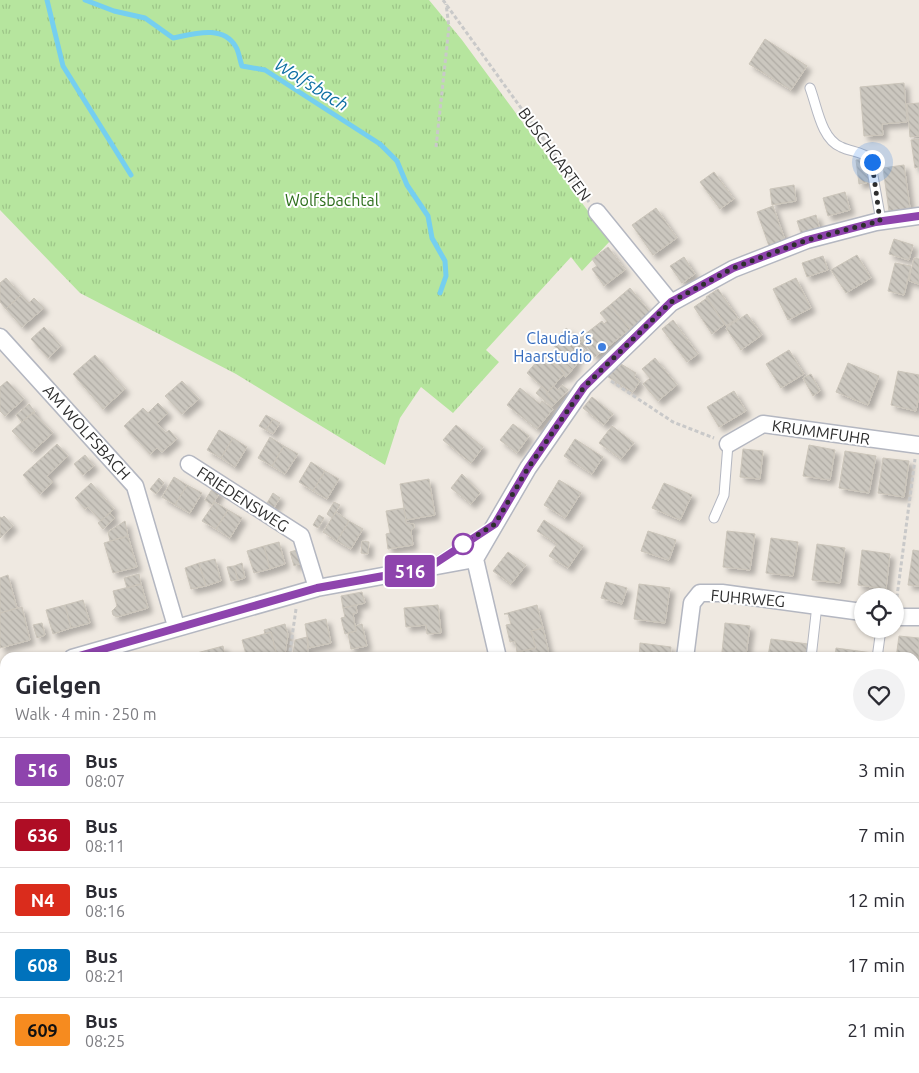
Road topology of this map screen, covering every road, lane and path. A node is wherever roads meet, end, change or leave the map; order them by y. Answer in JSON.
{"nodes":[{"id":1,"x":446,"y":1,"type":"edge"},
{"id":2,"x":810,"y":88,"type":"dead end"},
{"id":3,"x":436,"y":147,"type":"dead end"},
{"id":4,"x":597,"y":212,"type":"joint"},
{"id":5,"x":919,"y":216,"type":"edge"},
{"id":6,"x":880,"y":221,"type":"junction"},
{"id":7,"x":671,"y":302,"type":"junction"},
{"id":8,"x":0,"y":337,"type":"edge"},
{"id":9,"x":598,"y":372,"type":"junction"},
{"id":10,"x":728,"y":444,"type":"junction"},
{"id":11,"x":918,"y":445,"type":"edge"},
{"id":12,"x":189,"y":464,"type":"dead end"},
{"id":13,"x":714,"y":518,"type":"dead end"},
{"id":14,"x":495,"y":524,"type":"junction"},
{"id":15,"x":475,"y":559,"type":"junction"},
{"id":16,"x":428,"y":568,"type":"junction"},
{"id":17,"x":317,"y":588,"type":"junction"},
{"id":18,"x":898,"y":588,"type":"edge"},
{"id":19,"x":298,"y":593,"type":"junction"},
{"id":20,"x":817,"y":605,"type":"junction"},
{"id":21,"x":854,"y":611,"type":"edge"},
{"id":22,"x":904,"y":617,"type":"edge"},
{"id":23,"x":919,"y":617,"type":"edge"},
{"id":24,"x":176,"y":626,"type":"junction"},
{"id":25,"x":880,"y":638,"type":"edge"},
{"id":26,"x":92,"y":652,"type":"edge"},
{"id":27,"x":290,"y":652,"type":"edge"},
{"id":28,"x":497,"y":652,"type":"edge"},
{"id":29,"x":686,"y":652,"type":"edge"},
{"id":30,"x":811,"y":652,"type":"edge"},
{"id":31,"x":878,"y":652,"type":"edge"}],
"edges":[{"from":1,"to":3,"type":"path"},
{"from":1,"to":4,"type":"path","name":"BUSCHGARTEN"},
{"from":2,"to":6,"type":"lane"},
{"from":4,"to":7,"type":"street","name":"BUSCHGARTEN"},
{"from":5,"to":6,"type":"street"},
{"from":6,"to":7,"type":"street"},
{"from":7,"to":9,"type":"street"},
{"from":8,"to":24,"type":"street","name":"AM WOLFSBACH"},
{"from":9,"to":10,"type":"path"},
{"from":9,"to":14,"type":"street"},
{"from":10,"to":11,"type":"street","name":"KRUMMFUHR"},
{"from":10,"to":13,"type":"lane"},
{"from":11,"to":18,"type":"path"},
{"from":12,"to":17,"type":"street","name":"FRIEDENSWEG"},
{"from":14,"to":15,"type":"street"},
{"from":14,"to":16,"type":"lane"},
{"from":15,"to":16,"type":"street"},
{"from":15,"to":28,"type":"street"},
{"from":16,"to":17,"type":"street"},
{"from":17,"to":19,"type":"street"},
{"from":19,"to":24,"type":"street"},
{"from":19,"to":27,"type":"path"},
{"from":20,"to":21,"type":"street","name":"FUHRWEG"},
{"from":20,"to":29,"type":"street","name":"FUHRWEG"},
{"from":20,"to":30,"type":"lane"},
{"from":22,"to":23,"type":"street"},
{"from":24,"to":26,"type":"street"},
{"from":25,"to":31,"type":"lane"}]}
